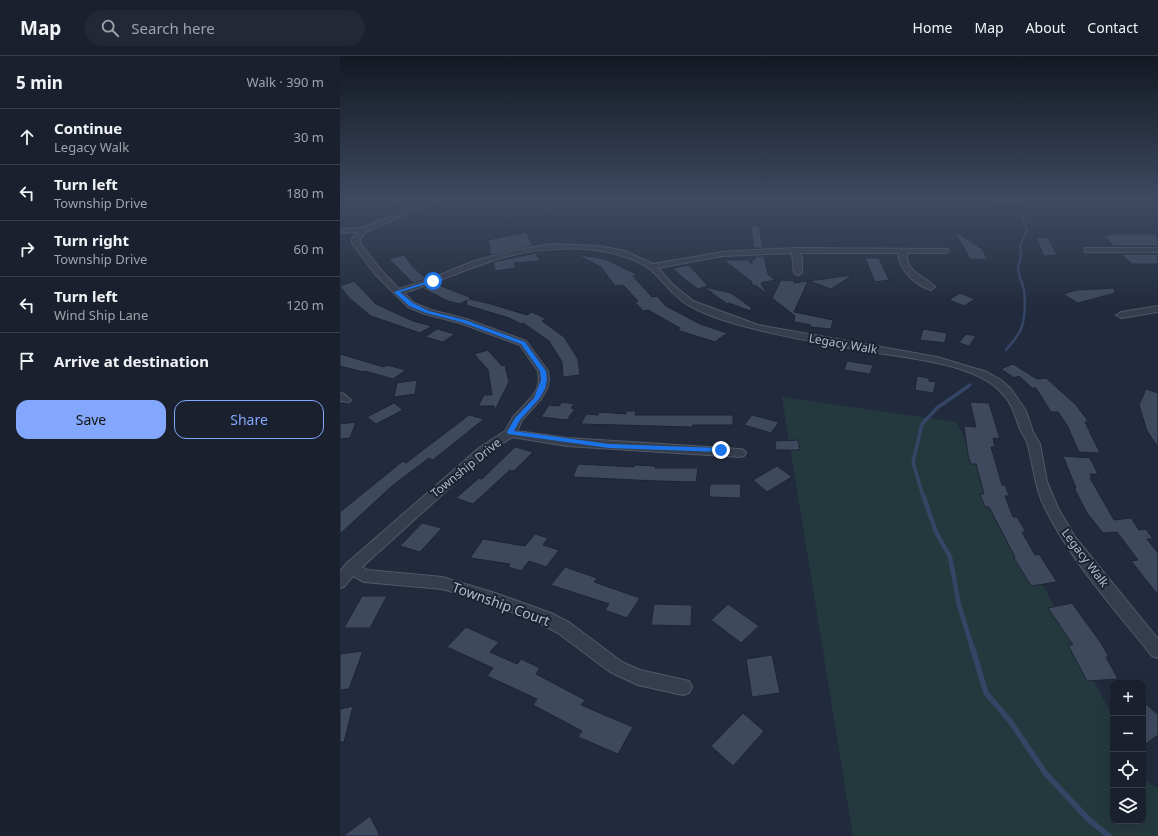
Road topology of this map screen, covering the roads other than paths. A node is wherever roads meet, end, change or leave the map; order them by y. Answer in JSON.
{"nodes":[{"id":1,"x":358,"y":236,"type":"edge"},
{"id":2,"x":795,"y":250,"type":"junction"},
{"id":3,"x":902,"y":250,"type":"junction"},
{"id":4,"x":1088,"y":250,"type":"dead end"},
{"id":5,"x":1158,"y":250,"type":"edge"},
{"id":6,"x":945,"y":252,"type":"dead end"},
{"id":7,"x":652,"y":267,"type":"junction"},
{"id":8,"x":798,"y":273,"type":"dead end"},
{"id":9,"x":931,"y":286,"type":"dead end"},
{"id":10,"x":397,"y":292,"type":"junction"},
{"id":11,"x":1158,"y":310,"type":"edge"},
{"id":12,"x":1121,"y":315,"type":"dead end"},
{"id":13,"x":510,"y":432,"type":"junction"},
{"id":14,"x":740,"y":452,"type":"dead end"},
{"id":15,"x":352,"y":567,"type":"junction"},
{"id":16,"x":340,"y":582,"type":"edge"},
{"id":17,"x":1158,"y":651,"type":"edge"},
{"id":18,"x":682,"y":687,"type":"dead end"}],
"edges":[{"from":1,"to":10,"type":"street","name":"Township Drive"},
{"from":2,"to":3,"type":"street"},
{"from":2,"to":7,"type":"street"},
{"from":2,"to":8,"type":"street"},
{"from":3,"to":6,"type":"street"},
{"from":3,"to":9,"type":"street"},
{"from":4,"to":5,"type":"street"},
{"from":7,"to":10,"type":"street","name":"Legacy Walk"},
{"from":7,"to":17,"type":"street","name":"Legacy Walk"},
{"from":10,"to":13,"type":"street","name":"Township Drive"},
{"from":11,"to":12,"type":"street"},
{"from":13,"to":14,"type":"street"},
{"from":13,"to":15,"type":"street","name":"Township Drive"},
{"from":15,"to":16,"type":"street","name":"Township Drive"},
{"from":15,"to":18,"type":"street","name":"Township Court"}]}
